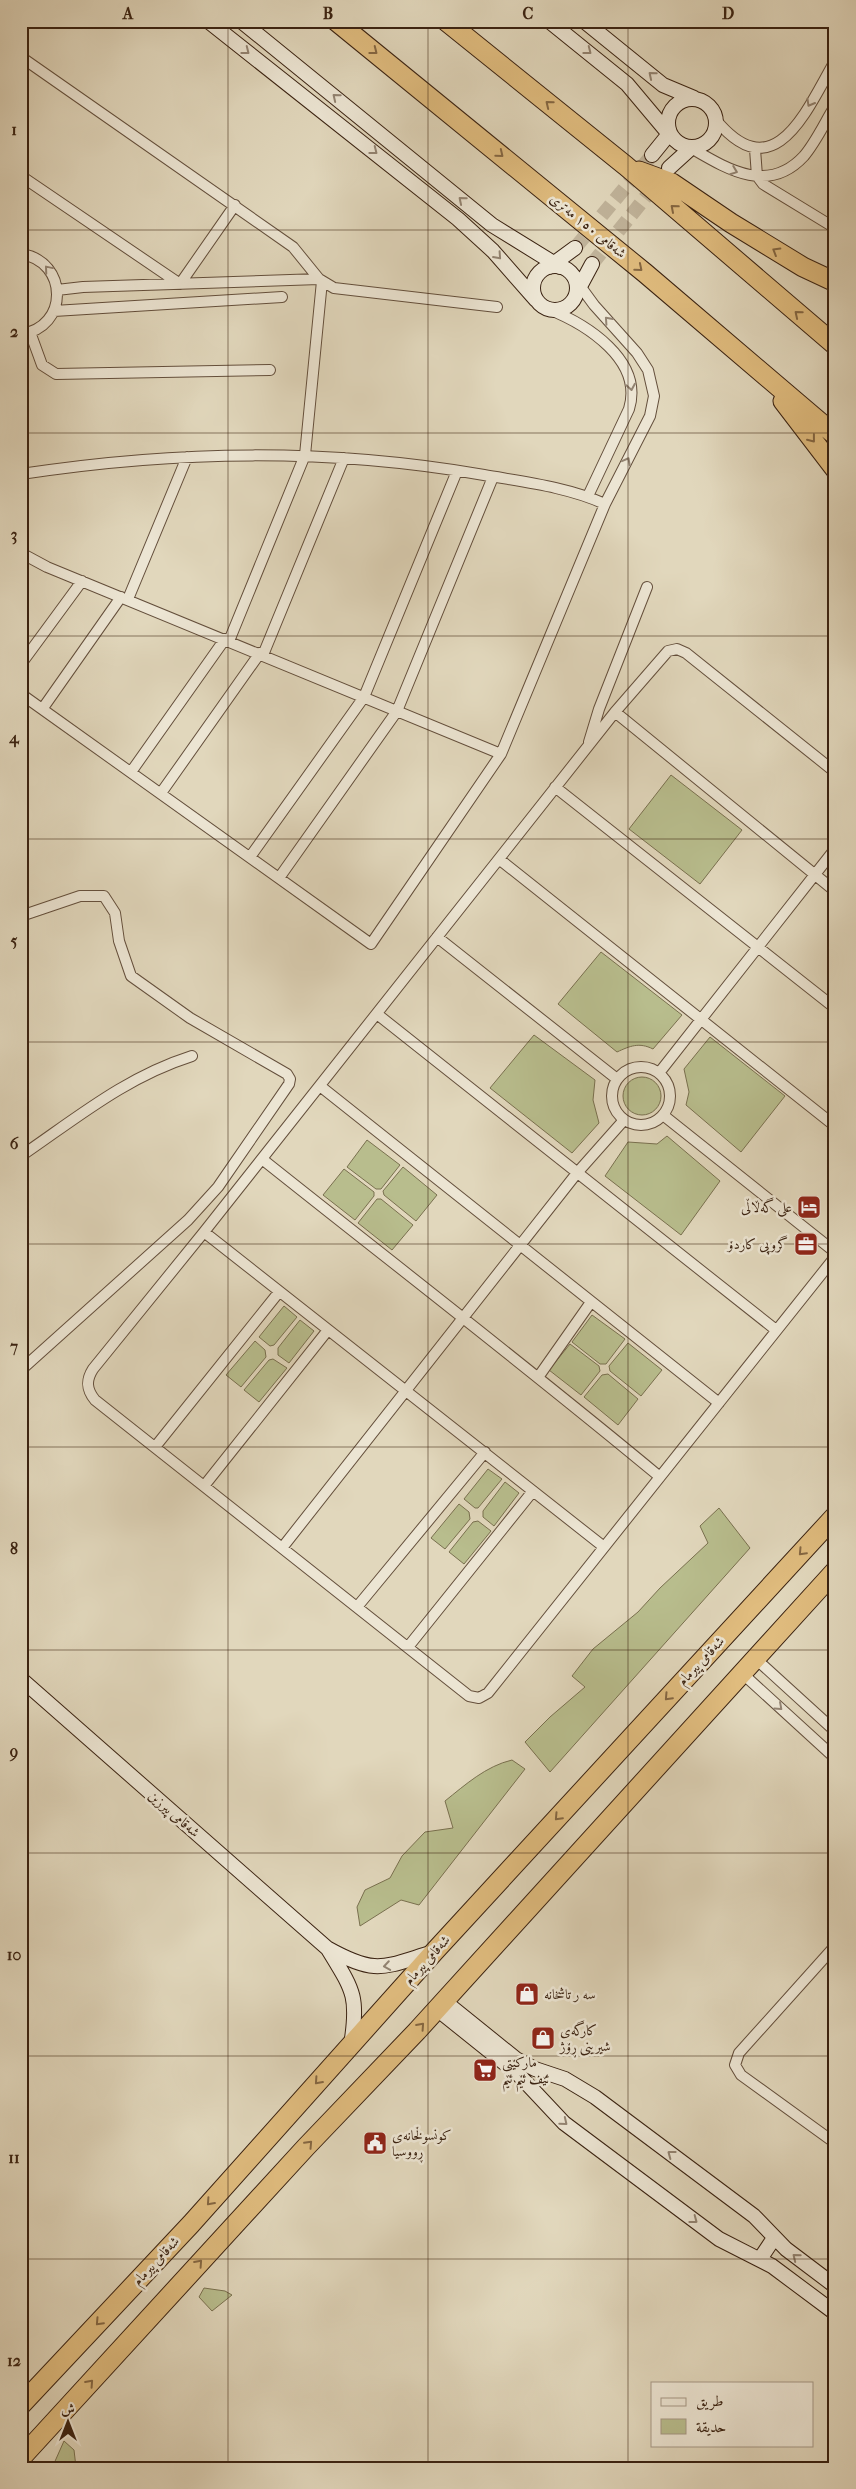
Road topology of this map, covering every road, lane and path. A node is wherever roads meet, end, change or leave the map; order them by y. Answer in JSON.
{"nodes":[{"id":1,"x":208,"y":21,"type":"edge"},
{"id":2,"x":241,"y":21,"type":"edge"},
{"id":3,"x":336,"y":21,"type":"edge"},
{"id":4,"x":446,"y":21,"type":"edge"},
{"id":5,"x":550,"y":21,"type":"edge"},
{"id":6,"x":584,"y":21,"type":"edge"},
{"id":7,"x":21,"y":57,"type":"edge"},
{"id":8,"x":835,"y":61,"type":"edge"},
{"id":9,"x":695,"y":98,"type":"junction"},
{"id":10,"x":835,"y":106,"type":"edge"},
{"id":11,"x":716,"y":120,"type":"junction"},
{"id":12,"x":669,"y":134,"type":"junction"},
{"id":13,"x":691,"y":148,"type":"junction"},
{"id":14,"x":755,"y":149,"type":"junction"},
{"id":15,"x":652,"y":155,"type":"tunnel mouth"},
{"id":16,"x":626,"y":166,"type":"junction"},
{"id":17,"x":669,"y":168,"type":"dead end"},
{"id":18,"x":21,"y":176,"type":"edge"},
{"id":19,"x":757,"y":176,"type":"junction"},
{"id":20,"x":235,"y":205,"type":"junction"},
{"id":21,"x":835,"y":228,"type":"edge"},
{"id":22,"x":575,"y":248,"type":"tunnel mouth"},
{"id":23,"x":21,"y":254,"type":"edge"},
{"id":24,"x":592,"y":264,"type":"tunnel mouth"},
{"id":25,"x":554,"y":266,"type":"junction"},
{"id":26,"x":320,"y":280,"type":"junction"},
{"id":27,"x":835,"y":282,"type":"edge"},
{"id":28,"x":180,"y":284,"type":"junction"},
{"id":29,"x":578,"y":286,"type":"junction"},
{"id":30,"x":57,"y":290,"type":"junction"},
{"id":31,"x":282,"y":297,"type":"dead end"},
{"id":32,"x":536,"y":300,"type":"junction"},
{"id":33,"x":497,"y":307,"type":"dead end"},
{"id":34,"x":548,"y":309,"type":"junction"},
{"id":35,"x":54,"y":311,"type":"junction"},
{"id":36,"x":26,"y":333,"type":"edge"},
{"id":37,"x":835,"y":345,"type":"edge"},
{"id":38,"x":270,"y":370,"type":"dead end"},
{"id":39,"x":760,"y":372,"type":"junction"},
{"id":40,"x":835,"y":435,"type":"edge"},
{"id":41,"x":21,"y":441,"type":"edge"},
{"id":42,"x":305,"y":456,"type":"junction"},
{"id":43,"x":187,"y":457,"type":"junction"},
{"id":44,"x":344,"y":458,"type":"junction"},
{"id":45,"x":835,"y":469,"type":"edge"},
{"id":46,"x":457,"y":471,"type":"junction"},
{"id":47,"x":22,"y":473,"type":"edge"},
{"id":48,"x":493,"y":477,"type":"junction"},
{"id":49,"x":588,"y":496,"type":"junction"},
{"id":50,"x":605,"y":504,"type":"junction"},
{"id":51,"x":21,"y":553,"type":"edge"},
{"id":52,"x":82,"y":581,"type":"junction"},
{"id":53,"x":647,"y":587,"type":"dead end"},
{"id":54,"x":124,"y":598,"type":"junction"},
{"id":55,"x":227,"y":640,"type":"junction"},
{"id":56,"x":261,"y":654,"type":"junction"},
{"id":57,"x":21,"y":664,"type":"edge"},
{"id":58,"x":21,"y":694,"type":"edge"},
{"id":59,"x":364,"y":697,"type":"junction"},
{"id":60,"x":43,"y":708,"type":"junction"},
{"id":61,"x":397,"y":711,"type":"junction"},
{"id":62,"x":615,"y":712,"type":"junction"},
{"id":63,"x":582,"y":753,"type":"junction"},
{"id":64,"x":501,"y":754,"type":"junction"},
{"id":65,"x":131,"y":772,"type":"junction"},
{"id":66,"x":835,"y":772,"type":"edge"},
{"id":67,"x":555,"y":787,"type":"junction"},
{"id":68,"x":161,"y":793,"type":"junction"},
{"id":69,"x":835,"y":849,"type":"edge"},
{"id":70,"x":250,"y":857,"type":"junction"},
{"id":71,"x":499,"y":859,"type":"junction"},
{"id":72,"x":814,"y":875,"type":"junction"},
{"id":73,"x":279,"y":878,"type":"junction"},
{"id":74,"x":835,"y":891,"type":"edge"},
{"id":75,"x":21,"y":916,"type":"edge"},
{"id":76,"x":437,"y":937,"type":"junction"},
{"id":77,"x":758,"y":947,"type":"junction"},
{"id":78,"x":835,"y":1008,"type":"edge"},
{"id":79,"x":377,"y":1014,"type":"junction"},
{"id":80,"x":701,"y":1019,"type":"junction"},
{"id":81,"x":192,"y":1056,"type":"dead end"},
{"id":82,"x":659,"y":1073,"type":"junction"},
{"id":83,"x":617,"y":1079,"type":"junction"},
{"id":84,"x":320,"y":1086,"type":"junction"},
{"id":85,"x":663,"y":1115,"type":"junction"},
{"id":86,"x":624,"y":1120,"type":"junction"},
{"id":87,"x":835,"y":1126,"type":"edge"},
{"id":88,"x":21,"y":1156,"type":"edge"},
{"id":89,"x":262,"y":1159,"type":"junction"},
{"id":90,"x":577,"y":1173,"type":"junction"},
{"id":91,"x":204,"y":1232,"type":"junction"},
{"id":92,"x":520,"y":1246,"type":"junction"},
{"id":93,"x":835,"y":1252,"type":"edge"},
{"id":94,"x":835,"y":1257,"type":"edge"},
{"id":95,"x":279,"y":1292,"type":"junction"},
{"id":96,"x":591,"y":1302,"type":"junction"},
{"id":97,"x":463,"y":1320,"type":"junction"},
{"id":98,"x":328,"y":1330,"type":"junction"},
{"id":99,"x":776,"y":1330,"type":"junction"},
{"id":100,"x":21,"y":1370,"type":"edge"},
{"id":101,"x":539,"y":1376,"type":"junction"},
{"id":102,"x":406,"y":1391,"type":"junction"},
{"id":103,"x":719,"y":1403,"type":"junction"},
{"id":104,"x":155,"y":1447,"type":"junction"},
{"id":105,"x":485,"y":1452,"type":"junction"},
{"id":106,"x":660,"y":1477,"type":"junction"},
{"id":107,"x":204,"y":1486,"type":"junction"},
{"id":108,"x":533,"y":1491,"type":"junction"},
{"id":109,"x":835,"y":1516,"type":"edge"},
{"id":110,"x":604,"y":1547,"type":"junction"},
{"id":111,"x":282,"y":1548,"type":"junction"},
{"id":112,"x":835,"y":1571,"type":"edge"},
{"id":113,"x":357,"y":1607,"type":"junction"},
{"id":114,"x":408,"y":1648,"type":"junction"},
{"id":115,"x":756,"y":1659,"type":"junction"},
{"id":116,"x":743,"y":1674,"type":"junction"},
{"id":117,"x":21,"y":1679,"type":"edge"},
{"id":118,"x":835,"y":1731,"type":"edge"},
{"id":119,"x":835,"y":1758,"type":"edge"},
{"id":120,"x":835,"y":1946,"type":"edge"},
{"id":121,"x":327,"y":1948,"type":"junction"},
{"id":122,"x":434,"y":1952,"type":"junction"},
{"id":123,"x":440,"y":2005,"type":"junction"},
{"id":124,"x":351,"y":2045,"type":"junction"},
{"id":125,"x":521,"y":2069,"type":"junction"},
{"id":126,"x":556,"y":2076,"type":"junction"},
{"id":127,"x":541,"y":2097,"type":"junction"},
{"id":128,"x":835,"y":2143,"type":"edge"},
{"id":129,"x":774,"y":2238,"type":"junction"},
{"id":130,"x":760,"y":2259,"type":"junction"},
{"id":131,"x":835,"y":2286,"type":"edge"},
{"id":132,"x":835,"y":2313,"type":"edge"},
{"id":133,"x":21,"y":2406,"type":"edge"},
{"id":134,"x":21,"y":2458,"type":"edge"}],
"edges":[{"from":1,"to":32,"type":"street","one_way":true},
{"from":25,"to":2,"type":"street","one_way":true},
{"from":3,"to":39,"type":"highway","name":"شەقامی ١٥٠ مەتری","one_way":true},
{"from":16,"to":4,"type":"highway","one_way":true},
{"from":5,"to":12,"type":"street","one_way":true},
{"from":9,"to":6,"type":"street","one_way":true},
{"from":7,"to":20,"type":"street"},
{"from":8,"to":14,"type":"street","one_way":true},
{"from":9,"to":11,"type":"street"},
{"from":9,"to":12,"type":"street"},
{"from":10,"to":19,"type":"street"},
{"from":11,"to":13,"type":"street"},
{"from":11,"to":14,"type":"street"},
{"from":12,"to":13,"type":"street"},
{"from":12,"to":15,"type":"street"},
{"from":13,"to":17,"type":"street"},
{"from":13,"to":19,"type":"street","one_way":true},
{"from":14,"to":19,"type":"street"},
{"from":27,"to":16,"type":"highway","one_way":true},
{"from":37,"to":16,"type":"highway","one_way":true},
{"from":18,"to":28,"type":"street"},
{"from":19,"to":21,"type":"street"},
{"from":20,"to":26,"type":"street"},
{"from":20,"to":28,"type":"street"},
{"from":22,"to":25,"type":"street"},
{"from":30,"to":23,"type":"street","one_way":true},
{"from":24,"to":29,"type":"street"},
{"from":25,"to":29,"type":"street"},
{"from":25,"to":32,"type":"street"},
{"from":26,"to":28,"type":"street"},
{"from":26,"to":33,"type":"street"},
{"from":26,"to":42,"type":"street"},
{"from":28,"to":30,"type":"street"},
{"from":29,"to":34,"type":"street"},
{"from":50,"to":29,"type":"street","one_way":true},
{"from":30,"to":35,"type":"street"},
{"from":31,"to":35,"type":"street"},
{"from":32,"to":34,"type":"street"},
{"from":34,"to":49,"type":"street","one_way":true},
{"from":35,"to":36,"type":"street"},
{"from":36,"to":38,"type":"street"},
{"from":39,"to":40,"type":"highway","name":"شەقامی ١٥٠ مەتری"},
{"from":39,"to":45,"type":"highway","one_way":true},
{"from":41,"to":47,"type":"street"},
{"from":42,"to":43,"type":"street"},
{"from":42,"to":44,"type":"street"},
{"from":42,"to":55,"type":"street"},
{"from":43,"to":47,"type":"street"},
{"from":43,"to":54,"type":"street"},
{"from":44,"to":46,"type":"street"},
{"from":44,"to":56,"type":"street"},
{"from":46,"to":48,"type":"street"},
{"from":46,"to":59,"type":"street"},
{"from":48,"to":49,"type":"street"},
{"from":48,"to":61,"type":"street"},
{"from":49,"to":50,"type":"street"},
{"from":50,"to":64,"type":"street"},
{"from":51,"to":52,"type":"street"},
{"from":52,"to":54,"type":"street"},
{"from":52,"to":57,"type":"street"},
{"from":53,"to":63,"type":"street"},
{"from":54,"to":55,"type":"street"},
{"from":54,"to":60,"type":"street"},
{"from":55,"to":56,"type":"street"},
{"from":55,"to":65,"type":"street"},
{"from":56,"to":59,"type":"street"},
{"from":56,"to":68,"type":"street"},
{"from":58,"to":60,"type":"street"},
{"from":59,"to":61,"type":"street"},
{"from":59,"to":70,"type":"street"},
{"from":60,"to":65,"type":"street"},
{"from":61,"to":64,"type":"street"},
{"from":61,"to":73,"type":"street"},
{"from":62,"to":63,"type":"street"},
{"from":62,"to":66,"type":"street"},
{"from":62,"to":72,"type":"street"},
{"from":63,"to":67,"type":"street"},
{"from":64,"to":73,"type":"street"},
{"from":65,"to":68,"type":"street"},
{"from":67,"to":71,"type":"street"},
{"from":67,"to":77,"type":"street"},
{"from":68,"to":70,"type":"street"},
{"from":69,"to":72,"type":"street"},
{"from":70,"to":73,"type":"street"},
{"from":71,"to":76,"type":"street"},
{"from":71,"to":80,"type":"street"},
{"from":72,"to":74,"type":"street"},
{"from":72,"to":77,"type":"street"},
{"from":75,"to":100,"type":"street"},
{"from":76,"to":79,"type":"street"},
{"from":76,"to":83,"type":"street"},
{"from":77,"to":78,"type":"street"},
{"from":77,"to":80,"type":"street"},
{"from":79,"to":84,"type":"street"},
{"from":79,"to":90,"type":"street"},
{"from":80,"to":82,"type":"street"},
{"from":80,"to":87,"type":"street"},
{"from":81,"to":88,"type":"street"},
{"from":82,"to":83,"type":"street"},
{"from":82,"to":85,"type":"street"},
{"from":83,"to":86,"type":"street"},
{"from":84,"to":89,"type":"street"},
{"from":84,"to":92,"type":"street"},
{"from":85,"to":86,"type":"street"},
{"from":85,"to":93,"type":"street"},
{"from":86,"to":90,"type":"street"},
{"from":89,"to":91,"type":"street"},
{"from":89,"to":97,"type":"street"},
{"from":90,"to":92,"type":"street"},
{"from":90,"to":99,"type":"street"},
{"from":91,"to":95,"type":"street"},
{"from":91,"to":104,"type":"street"},
{"from":92,"to":96,"type":"street"},
{"from":92,"to":97,"type":"street"},
{"from":94,"to":99,"type":"street"},
{"from":95,"to":98,"type":"street"},
{"from":95,"to":104,"type":"street"},
{"from":96,"to":101,"type":"street"},
{"from":96,"to":103,"type":"street"},
{"from":97,"to":101,"type":"street"},
{"from":97,"to":102,"type":"street"},
{"from":98,"to":102,"type":"street"},
{"from":98,"to":107,"type":"street"},
{"from":99,"to":103,"type":"street"},
{"from":101,"to":106,"type":"street"},
{"from":102,"to":105,"type":"street"},
{"from":102,"to":111,"type":"street"},
{"from":103,"to":106,"type":"street"},
{"from":104,"to":107,"type":"street"},
{"from":105,"to":108,"type":"street"},
{"from":105,"to":113,"type":"street"},
{"from":106,"to":110,"type":"street"},
{"from":107,"to":111,"type":"street"},
{"from":108,"to":110,"type":"street"},
{"from":108,"to":114,"type":"street"},
{"from":109,"to":122,"type":"highway","name":"شەقامی پیرمام","one_way":true},
{"from":110,"to":114,"type":"street"},
{"from":111,"to":113,"type":"street"},
{"from":112,"to":115,"type":"highway"},
{"from":113,"to":114,"type":"street"},
{"from":115,"to":116,"type":"highway"},
{"from":115,"to":118,"type":"street"},
{"from":116,"to":119,"type":"street","one_way":true},
{"from":116,"to":123,"type":"highway"},
{"from":117,"to":121,"type":"street","name":"شەقامی پیرزین"},
{"from":120,"to":128,"type":"street"},
{"from":122,"to":121,"type":"street","one_way":true},
{"from":121,"to":124,"type":"street"},
{"from":122,"to":124,"type":"highway","name":"شەقامی پیرمام"},
{"from":123,"to":125,"type":"street"},
{"from":134,"to":123,"type":"highway","one_way":true},
{"from":124,"to":133,"type":"highway","name":"شەقامی پیرمام","one_way":true},
{"from":125,"to":126,"type":"street"},
{"from":125,"to":127,"type":"street"},
{"from":126,"to":127,"type":"street"},
{"from":129,"to":126,"type":"street","one_way":true},
{"from":127,"to":130,"type":"street","one_way":true},
{"from":129,"to":130,"type":"street"},
{"from":131,"to":129,"type":"street","one_way":true},
{"from":130,"to":132,"type":"street"}]}
